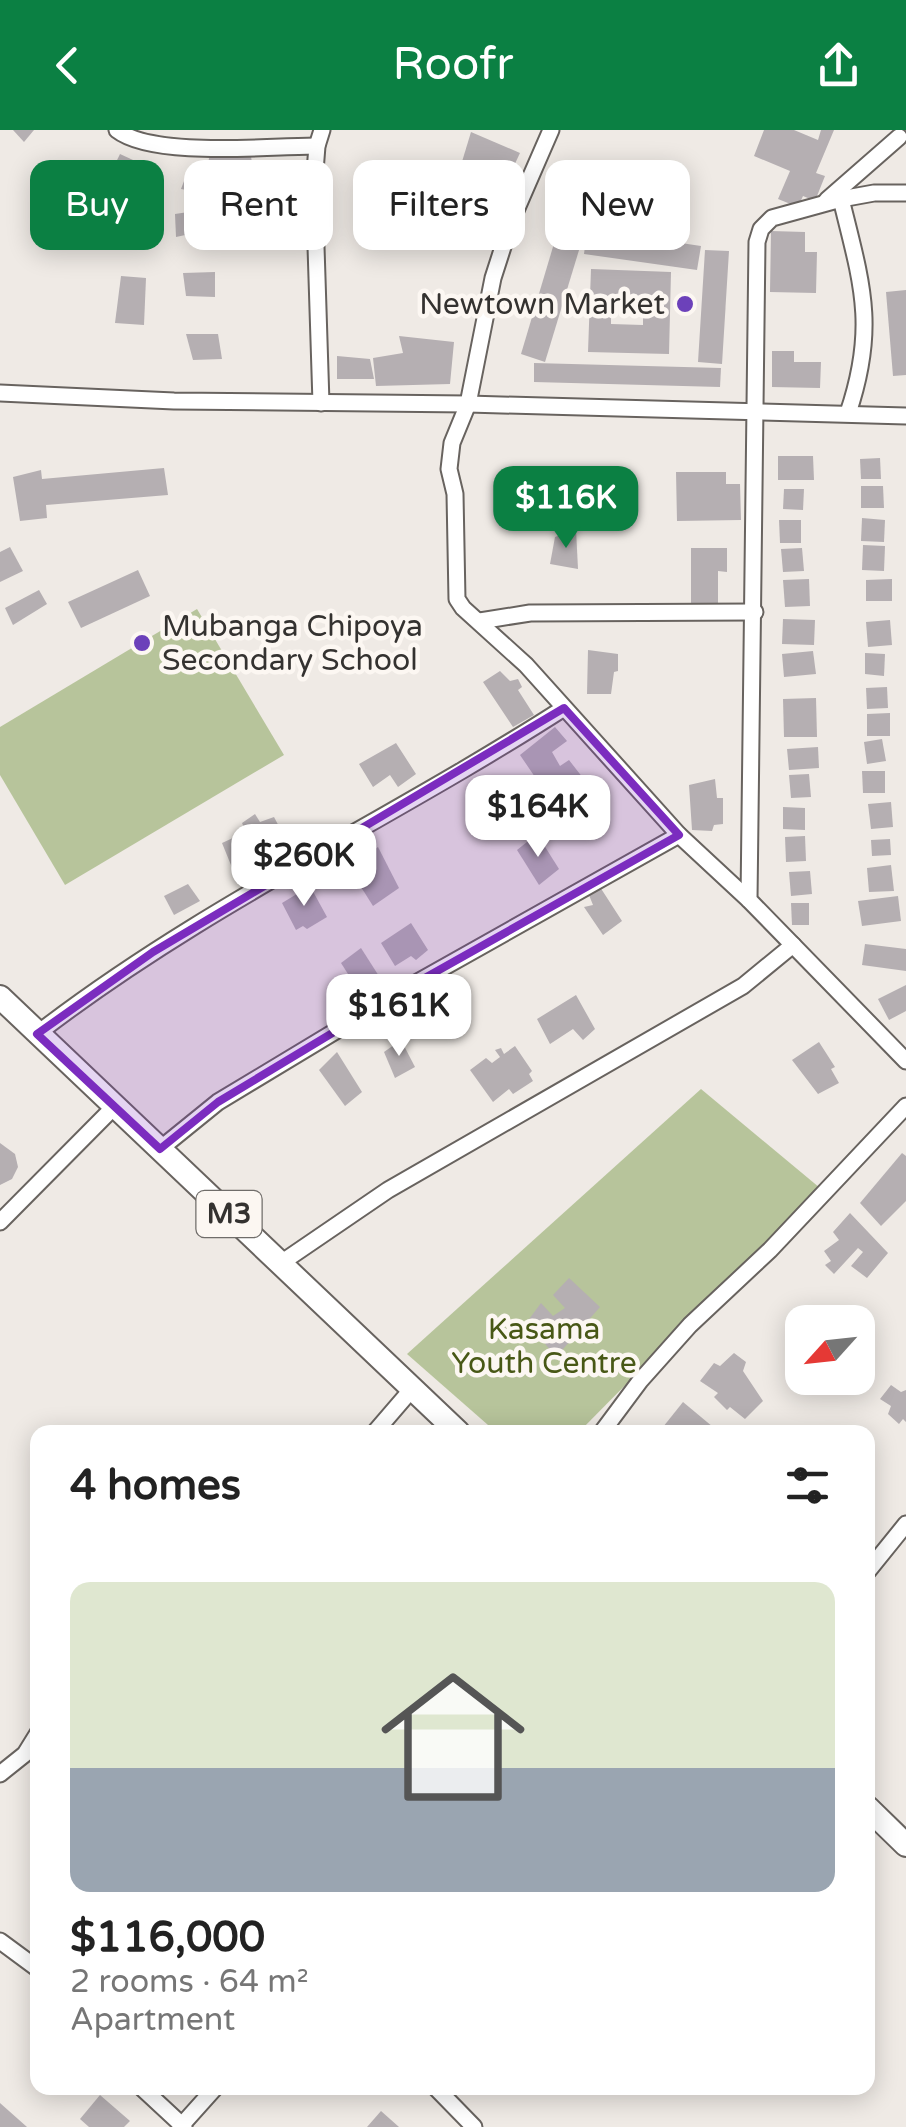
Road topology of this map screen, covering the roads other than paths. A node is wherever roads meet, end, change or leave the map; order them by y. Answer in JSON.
{"nodes":[{"id":1,"x":117,"y":130,"type":"edge"},
{"id":2,"x":552,"y":130,"type":"edge"},
{"id":3,"x":883,"y":130,"type":"edge"},
{"id":4,"x":320,"y":138,"type":"edge"},
{"id":5,"x":902,"y":139,"type":"edge"},
{"id":6,"x":906,"y":193,"type":"edge"},
{"id":7,"x":841,"y":199,"type":"junction"},
{"id":8,"x":822,"y":205,"type":"junction"},
{"id":9,"x":0,"y":393,"type":"edge"},
{"id":10,"x":321,"y":403,"type":"junction"},
{"id":11,"x":468,"y":404,"type":"junction"},
{"id":12,"x":755,"y":412,"type":"junction"},
{"id":13,"x":848,"y":413,"type":"junction"},
{"id":14,"x":906,"y":416,"type":"edge"},
{"id":15,"x":755,"y":612,"type":"junction"},
{"id":16,"x":480,"y":621,"type":"junction"},
{"id":17,"x":564,"y":708,"type":"junction"},
{"id":18,"x":679,"y":835,"type":"junction"},
{"id":19,"x":748,"y":900,"type":"junction"},
{"id":20,"x":794,"y":945,"type":"junction"},
{"id":21,"x":0,"y":996,"type":"edge"},
{"id":22,"x":37,"y":1034,"type":"junction"},
{"id":23,"x":906,"y":1061,"type":"edge"},
{"id":24,"x":115,"y":1106,"type":"junction"},
{"id":25,"x":906,"y":1106,"type":"edge"},
{"id":26,"x":160,"y":1149,"type":"junction"},
{"id":27,"x":0,"y":1222,"type":"edge"},
{"id":28,"x":281,"y":1263,"type":"junction"},
{"id":29,"x":412,"y":1389,"type":"junction"},
{"id":30,"x":381,"y":1425,"type":"edge"},
{"id":31,"x":451,"y":1425,"type":"edge"},
{"id":32,"x":607,"y":1425,"type":"edge"},
{"id":33,"x":906,"y":1524,"type":"edge"},
{"id":34,"x":875,"y":1562,"type":"edge"},
{"id":35,"x":30,"y":1746,"type":"edge"},
{"id":36,"x":0,"y":1774,"type":"edge"},
{"id":37,"x":875,"y":1815,"type":"edge"},
{"id":38,"x":906,"y":1844,"type":"edge"},
{"id":39,"x":0,"y":1941,"type":"edge"},
{"id":40,"x":30,"y":1963,"type":"edge"},
{"id":41,"x":149,"y":2095,"type":"edge"},
{"id":42,"x":209,"y":2095,"type":"edge"},
{"id":43,"x":443,"y":2095,"type":"edge"},
{"id":44,"x":182,"y":2126,"type":"edge"},
{"id":45,"x":472,"y":2126,"type":"edge"}],
"edges":[{"from":1,"to":4,"type":"street"},
{"from":2,"to":11,"type":"street"},
{"from":3,"to":5,"type":"street"},
{"from":4,"to":10,"type":"street"},
{"from":5,"to":8,"type":"street"},
{"from":6,"to":7,"type":"street"},
{"from":7,"to":8,"type":"street"},
{"from":7,"to":13,"type":"street"},
{"from":8,"to":12,"type":"street"},
{"from":9,"to":10,"type":"street"},
{"from":10,"to":11,"type":"street"},
{"from":11,"to":12,"type":"street"},
{"from":11,"to":16,"type":"street"},
{"from":12,"to":13,"type":"street"},
{"from":12,"to":15,"type":"street"},
{"from":13,"to":14,"type":"street"},
{"from":15,"to":16,"type":"street"},
{"from":15,"to":19,"type":"street"},
{"from":16,"to":17,"type":"street"},
{"from":17,"to":18,"type":"street"},
{"from":17,"to":22,"type":"street"},
{"from":18,"to":19,"type":"street"},
{"from":18,"to":26,"type":"street"},
{"from":19,"to":20,"type":"street"},
{"from":20,"to":23,"type":"street"},
{"from":20,"to":28,"type":"street"},
{"from":21,"to":22,"type":"main road","number":"M3"},
{"from":22,"to":24,"type":"main road","number":"M3"},
{"from":24,"to":26,"type":"main road","number":"M3"},
{"from":24,"to":27,"type":"street"},
{"from":25,"to":32,"type":"street"},
{"from":26,"to":28,"type":"main road","number":"M3"},
{"from":28,"to":29,"type":"main road","number":"M3"},
{"from":29,"to":30,"type":"street"},
{"from":29,"to":31,"type":"main road","number":"M3"},
{"from":33,"to":34,"type":"street"},
{"from":35,"to":36,"type":"street"},
{"from":37,"to":38,"type":"main road"},
{"from":39,"to":40,"type":"street"},
{"from":41,"to":44,"type":"street"},
{"from":42,"to":44,"type":"street"},
{"from":43,"to":45,"type":"street"}]}
